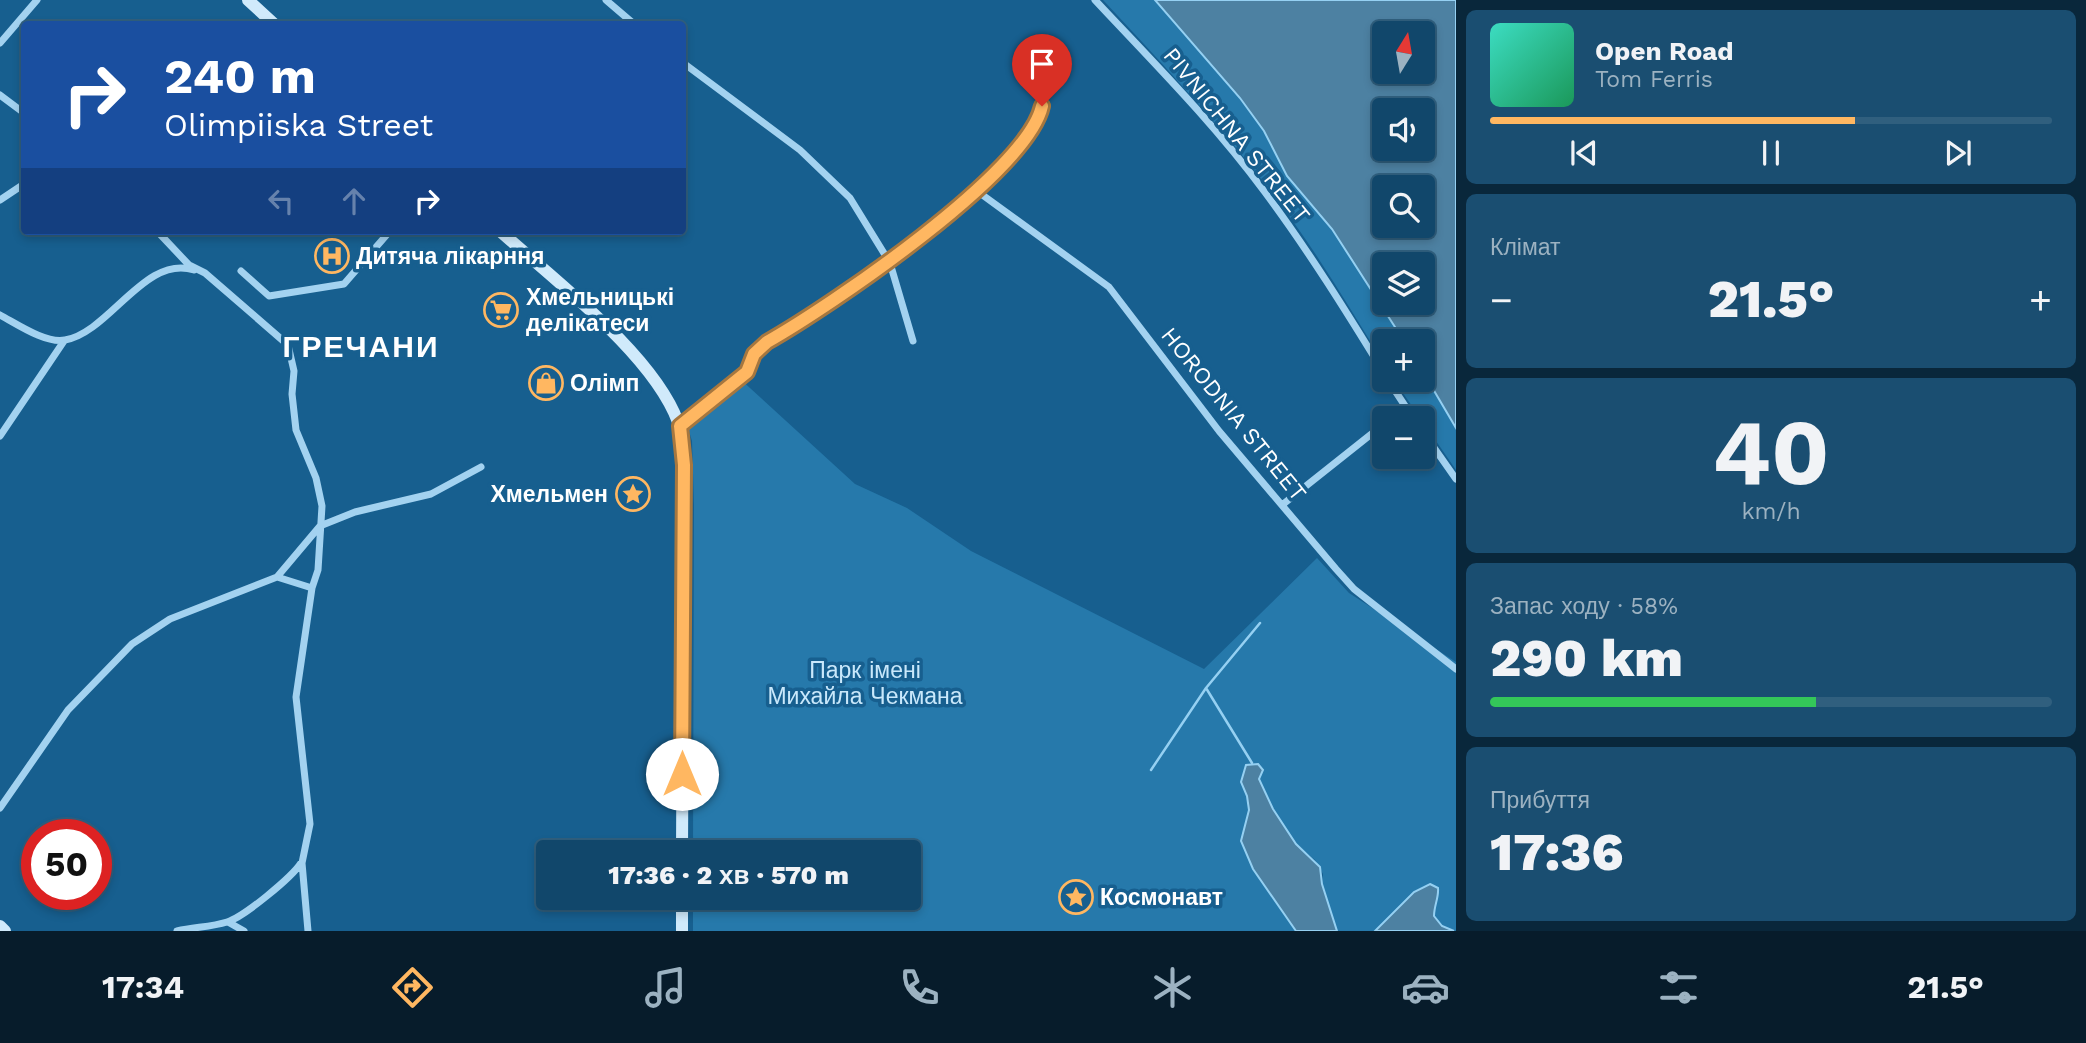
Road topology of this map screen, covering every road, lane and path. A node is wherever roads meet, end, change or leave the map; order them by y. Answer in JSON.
{"nodes":[{"id":1,"x":37,"y":0,"type":"edge"},
{"id":2,"x":248,"y":0,"type":"edge"},
{"id":3,"x":606,"y":0,"type":"edge"},
{"id":4,"x":1095,"y":0,"type":"edge"},
{"id":5,"x":271,"y":21,"type":"edge"},
{"id":6,"x":630,"y":21,"type":"edge"},
{"id":7,"x":0,"y":43,"type":"edge"},
{"id":8,"x":686,"y":65,"type":"edge"},
{"id":9,"x":0,"y":95,"type":"edge"},
{"id":10,"x":1042,"y":106,"type":"dead end"},
{"id":11,"x":21,"y":111,"type":"edge"},
{"id":12,"x":21,"y":186,"type":"edge"},
{"id":13,"x":977,"y":191,"type":"junction"},
{"id":14,"x":0,"y":200,"type":"edge"},
{"id":15,"x":161,"y":235,"type":"edge"},
{"id":16,"x":387,"y":235,"type":"edge"},
{"id":17,"x":504,"y":235,"type":"edge"},
{"id":18,"x":890,"y":262,"type":"junction"},
{"id":19,"x":242,"y":271,"type":"dead end"},
{"id":20,"x":205,"y":273,"type":"junction"},
{"id":21,"x":0,"y":315,"type":"edge"},
{"id":22,"x":64,"y":341,"type":"junction"},
{"id":23,"x":913,"y":341,"type":"dead end"},
{"id":24,"x":1372,"y":353,"type":"edge"},
{"id":25,"x":680,"y":426,"type":"junction"},
{"id":26,"x":1372,"y":434,"type":"edge"},
{"id":27,"x":0,"y":436,"type":"edge"},
{"id":28,"x":1435,"y":449,"type":"edge"},
{"id":29,"x":481,"y":467,"type":"dead end"},
{"id":30,"x":1456,"y":479,"type":"edge"},
{"id":31,"x":1282,"y":505,"type":"junction"},
{"id":32,"x":320,"y":526,"type":"junction"},
{"id":33,"x":277,"y":577,"type":"junction"},
{"id":34,"x":312,"y":588,"type":"junction"},
{"id":35,"x":1456,"y":669,"type":"edge"},
{"id":36,"x":0,"y":807,"type":"edge"},
{"id":37,"x":682,"y":840,"type":"edge"},
{"id":38,"x":302,"y":863,"type":"junction"},
{"id":39,"x":682,"y":910,"type":"edge"},
{"id":40,"x":228,"y":922,"type":"junction"},
{"id":41,"x":0,"y":926,"type":"edge"},
{"id":42,"x":5,"y":931,"type":"edge"},
{"id":43,"x":177,"y":931,"type":"edge"},
{"id":44,"x":244,"y":931,"type":"edge"},
{"id":45,"x":308,"y":931,"type":"edge"},
{"id":46,"x":682,"y":931,"type":"edge"}],
"edges":[{"from":1,"to":7,"type":"street"},
{"from":2,"to":5,"type":"main road"},
{"from":3,"to":6,"type":"street"},
{"from":4,"to":24,"type":"street","name":"PIVNICHNA STREET"},
{"from":8,"to":18,"type":"street"},
{"from":9,"to":11,"type":"street"},
{"from":10,"to":13,"type":"street"},
{"from":12,"to":14,"type":"street"},
{"from":13,"to":18,"type":"street"},
{"from":13,"to":31,"type":"street","name":"HORODNIA STREET"},
{"from":15,"to":20,"type":"street"},
{"from":16,"to":19,"type":"street"},
{"from":17,"to":25,"type":"main road"},
{"from":18,"to":23,"type":"street"},
{"from":18,"to":25,"type":"street"},
{"from":20,"to":22,"type":"street"},
{"from":20,"to":32,"type":"street"},
{"from":21,"to":22,"type":"street"},
{"from":22,"to":27,"type":"street"},
{"from":25,"to":37,"type":"main road"},
{"from":26,"to":31,"type":"street"},
{"from":28,"to":30,"type":"street"},
{"from":29,"to":32,"type":"street"},
{"from":31,"to":35,"type":"street","name":"HORODNIA STREET"},
{"from":32,"to":33,"type":"street"},
{"from":32,"to":34,"type":"street"},
{"from":33,"to":34,"type":"street"},
{"from":33,"to":36,"type":"street"},
{"from":34,"to":38,"type":"street"},
{"from":38,"to":40,"type":"street"},
{"from":38,"to":45,"type":"street"},
{"from":39,"to":46,"type":"main road"},
{"from":40,"to":43,"type":"street"},
{"from":40,"to":44,"type":"street"},
{"from":41,"to":42,"type":"main road"}]}
